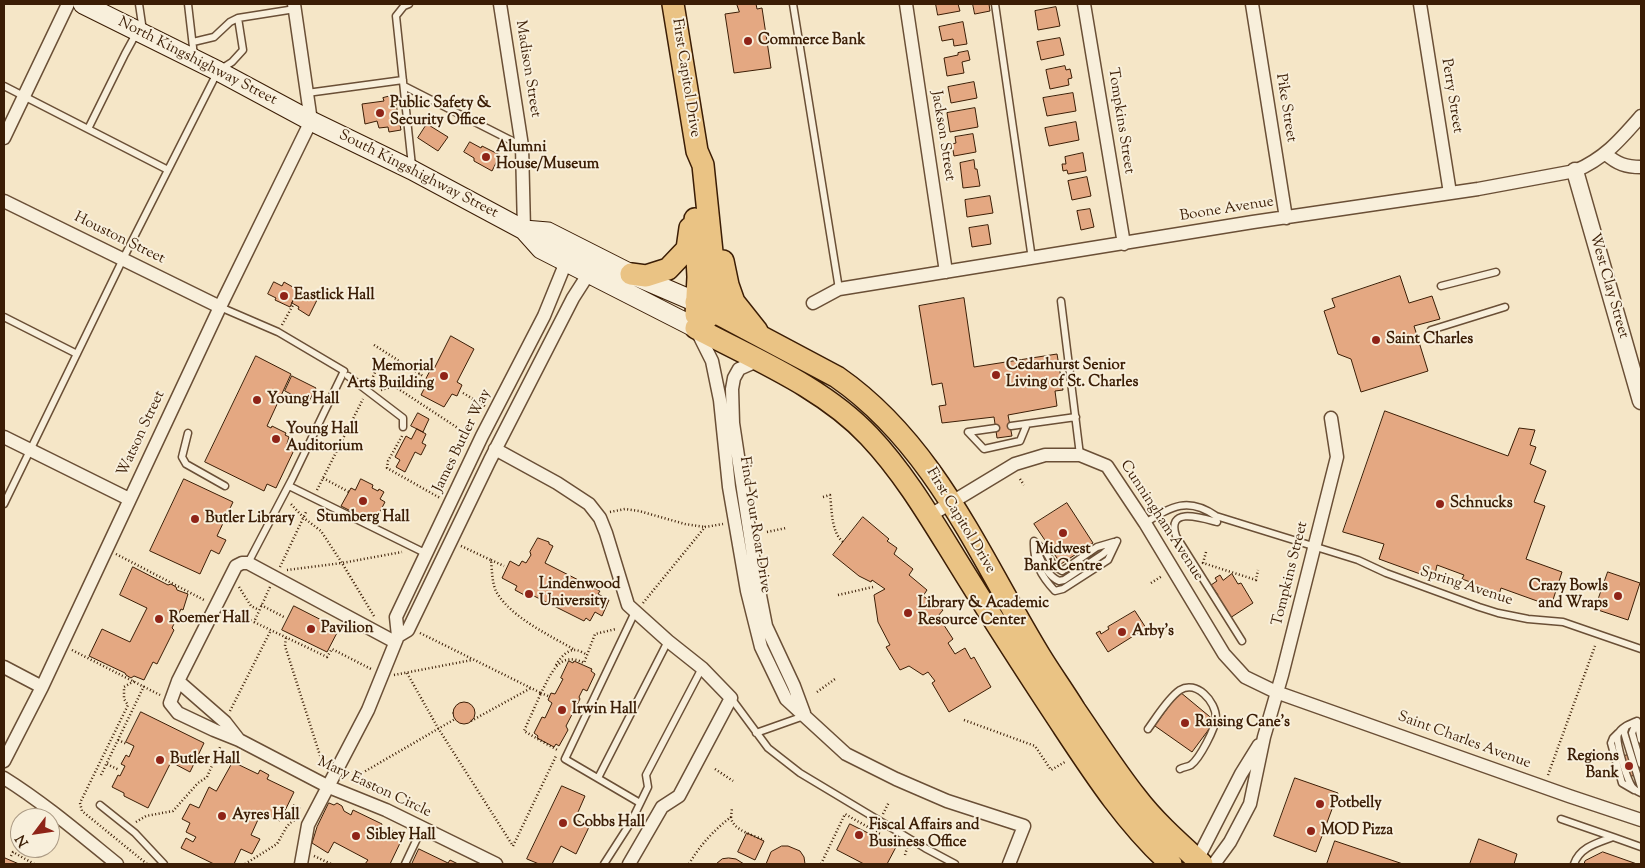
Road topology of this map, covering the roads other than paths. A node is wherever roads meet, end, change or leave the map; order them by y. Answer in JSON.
{"nodes":[{"id":1,"x":68,"y":4,"type":"edge"},
{"id":2,"x":83,"y":4,"type":"edge"},
{"id":3,"x":139,"y":4,"type":"edge"},
{"id":4,"x":188,"y":4,"type":"edge"},
{"id":5,"x":409,"y":4,"type":"edge"},
{"id":6,"x":500,"y":4,"type":"edge"},
{"id":7,"x":673,"y":4,"type":"edge"},
{"id":8,"x":792,"y":4,"type":"edge"},
{"id":9,"x":906,"y":4,"type":"edge"},
{"id":10,"x":995,"y":4,"type":"edge"},
{"id":11,"x":1084,"y":4,"type":"edge"},
{"id":12,"x":1252,"y":4,"type":"edge"},
{"id":13,"x":1420,"y":4,"type":"edge"},
{"id":14,"x":295,"y":7,"type":"edge"},
{"id":15,"x":238,"y":18,"type":"junction"},
{"id":16,"x":141,"y":33,"type":"junction"},
{"id":17,"x":194,"y":51,"type":"junction"},
{"id":18,"x":218,"y":71,"type":"junction"},
{"id":19,"x":403,"y":83,"type":"junction"},
{"id":20,"x":4,"y":86,"type":"edge"},
{"id":21,"x":307,"y":93,"type":"junction"},
{"id":22,"x":25,"y":96,"type":"junction"},
{"id":23,"x":1641,"y":116,"type":"edge"},
{"id":24,"x":311,"y":121,"type":"junction"},
{"id":25,"x":88,"y":129,"type":"junction"},
{"id":26,"x":4,"y":138,"type":"edge"},
{"id":27,"x":522,"y":146,"type":"junction"},
{"id":28,"x":1606,"y":154,"type":"junction"},
{"id":29,"x":700,"y":158,"type":"junction"},
{"id":30,"x":1641,"y":167,"type":"edge"},
{"id":31,"x":168,"y":170,"type":"junction"},
{"id":32,"x":412,"y":170,"type":"junction"},
{"id":33,"x":1575,"y":171,"type":"junction"},
{"id":34,"x":694,"y":188,"type":"junction"},
{"id":35,"x":1450,"y":193,"type":"junction"},
{"id":36,"x":4,"y":201,"type":"edge"},
{"id":37,"x":1286,"y":218,"type":"junction"},
{"id":38,"x":524,"y":230,"type":"junction"},
{"id":39,"x":1124,"y":244,"type":"junction"},
{"id":40,"x":123,"y":259,"type":"junction"},
{"id":41,"x":1032,"y":259,"type":"junction"},
{"id":42,"x":566,"y":262,"type":"junction"},
{"id":43,"x":946,"y":272,"type":"junction"},
{"id":44,"x":1496,"y":272,"type":"dead end"},
{"id":45,"x":588,"y":273,"type":"junction"},
{"id":46,"x":631,"y":274,"type":"junction"},
{"id":47,"x":1442,"y":286,"type":"dead end"},
{"id":48,"x":839,"y":289,"type":"junction"},
{"id":49,"x":1062,"y":301,"type":"dead end"},
{"id":50,"x":813,"y":303,"type":"dead end"},
{"id":51,"x":220,"y":307,"type":"junction"},
{"id":52,"x":704,"y":307,"type":"junction"},
{"id":53,"x":1505,"y":307,"type":"dead end"},
{"id":54,"x":4,"y":316,"type":"edge"},
{"id":55,"x":696,"y":328,"type":"junction"},
{"id":56,"x":1431,"y":330,"type":"dead end"},
{"id":57,"x":763,"y":339,"type":"junction"},
{"id":58,"x":77,"y":354,"type":"junction"},
{"id":59,"x":757,"y":361,"type":"junction"},
{"id":60,"x":348,"y":376,"type":"dead end"},
{"id":61,"x":1641,"y":401,"type":"edge"},
{"id":62,"x":1076,"y":417,"type":"junction"},
{"id":63,"x":1331,"y":418,"type":"dead end"},
{"id":64,"x":1027,"y":424,"type":"junction"},
{"id":65,"x":1011,"y":426,"type":"dead end"},
{"id":66,"x":403,"y":427,"type":"road end"},
{"id":67,"x":996,"y":428,"type":"dead end"},
{"id":68,"x":188,"y":433,"type":"dead end"},
{"id":69,"x":4,"y":436,"type":"edge"},
{"id":70,"x":496,"y":449,"type":"junction"},
{"id":71,"x":30,"y":450,"type":"junction"},
{"id":72,"x":1080,"y":455,"type":"junction"},
{"id":73,"x":225,"y":486,"type":"dead end"},
{"id":74,"x":289,"y":486,"type":"junction"},
{"id":75,"x":129,"y":499,"type":"junction"},
{"id":76,"x":952,"y":502,"type":"junction"},
{"id":77,"x":4,"y":504,"type":"edge"},
{"id":78,"x":929,"y":516,"type":"junction"},
{"id":79,"x":1217,"y":522,"type":"dead end"},
{"id":80,"x":1145,"y":523,"type":"junction"},
{"id":81,"x":1117,"y":541,"type":"junction"},
{"id":82,"x":1034,"y":542,"type":"junction"},
{"id":83,"x":1314,"y":548,"type":"junction"},
{"id":84,"x":421,"y":551,"type":"junction"},
{"id":85,"x":248,"y":562,"type":"junction"},
{"id":86,"x":635,"y":612,"type":"junction"},
{"id":87,"x":393,"y":638,"type":"junction"},
{"id":88,"x":668,"y":641,"type":"junction"},
{"id":89,"x":1242,"y":641,"type":"dead end"},
{"id":90,"x":1641,"y":649,"type":"edge"},
{"id":91,"x":4,"y":667,"type":"edge"},
{"id":92,"x":702,"y":668,"type":"junction"},
{"id":93,"x":178,"y":681,"type":"junction"},
{"id":94,"x":42,"y":687,"type":"junction"},
{"id":95,"x":1276,"y":692,"type":"junction"},
{"id":96,"x":731,"y":698,"type":"junction"},
{"id":97,"x":805,"y":716,"type":"junction"},
{"id":98,"x":1637,"y":721,"type":"junction"},
{"id":99,"x":1626,"y":725,"type":"junction"},
{"id":100,"x":226,"y":728,"type":"junction"},
{"id":101,"x":1148,"y":729,"type":"dead end"},
{"id":102,"x":756,"y":733,"type":"junction"},
{"id":103,"x":1264,"y":737,"type":"junction"},
{"id":104,"x":1641,"y":740,"type":"edge"},
{"id":105,"x":4,"y":761,"type":"edge"},
{"id":106,"x":1641,"y":764,"type":"edge"},
{"id":107,"x":1180,"y":768,"type":"dead end"},
{"id":108,"x":4,"y":778,"type":"edge"},
{"id":109,"x":598,"y":778,"type":"junction"},
{"id":110,"x":329,"y":787,"type":"junction"},
{"id":111,"x":1640,"y":791,"type":"edge"},
{"id":112,"x":640,"y":803,"type":"junction"},
{"id":113,"x":100,"y":805,"type":"dead end"},
{"id":114,"x":1561,"y":819,"type":"dead end"},
{"id":115,"x":1641,"y":820,"type":"edge"},
{"id":116,"x":422,"y":828,"type":"junction"},
{"id":117,"x":1613,"y":837,"type":"junction"},
{"id":118,"x":1641,"y":846,"type":"edge"},
{"id":119,"x":1202,"y":863,"type":"edge"},
{"id":120,"x":117,"y":864,"type":"edge"},
{"id":121,"x":164,"y":864,"type":"edge"},
{"id":122,"x":301,"y":864,"type":"edge"},
{"id":123,"x":405,"y":864,"type":"edge"},
{"id":124,"x":496,"y":864,"type":"edge"},
{"id":125,"x":604,"y":864,"type":"edge"},
{"id":126,"x":629,"y":864,"type":"edge"},
{"id":127,"x":954,"y":864,"type":"edge"},
{"id":128,"x":1009,"y":864,"type":"edge"},
{"id":129,"x":1171,"y":864,"type":"edge"},
{"id":130,"x":1574,"y":864,"type":"edge"}],
"edges":[{"from":1,"to":22,"type":"street"},
{"from":2,"to":16,"type":"main road","name":"North Kingshighway Street"},
{"from":3,"to":16,"type":"lane"},
{"from":4,"to":17,"type":"lane"},
{"from":5,"to":19,"type":"lane"},
{"from":6,"to":27,"type":"street","name":"Madison Street"},
{"from":7,"to":29,"type":"main road","name":"First Capitol Drive"},
{"from":8,"to":48,"type":"lane"},
{"from":9,"to":43,"type":"street","name":"Jackson Street"},
{"from":10,"to":41,"type":"lane"},
{"from":11,"to":39,"type":"street","name":"Tompkins Street"},
{"from":12,"to":37,"type":"street","name":"Pike Street"},
{"from":13,"to":35,"type":"street","name":"Perry Street"},
{"from":14,"to":15,"type":"lane"},
{"from":14,"to":21,"type":"street"},
{"from":15,"to":17,"type":"lane"},
{"from":15,"to":18,"type":"lane"},
{"from":16,"to":17,"type":"main road","name":"North Kingshighway Street"},
{"from":16,"to":25,"type":"lane"},
{"from":17,"to":18,"type":"main road","name":"North Kingshighway Street"},
{"from":18,"to":24,"type":"main road","name":"North Kingshighway Street"},
{"from":18,"to":31,"type":"lane"},
{"from":19,"to":21,"type":"lane"},
{"from":19,"to":27,"type":"lane"},
{"from":19,"to":32,"type":"lane"},
{"from":20,"to":22,"type":"lane"},
{"from":21,"to":24,"type":"street"},
{"from":22,"to":25,"type":"lane"},
{"from":22,"to":26,"type":"street"},
{"from":23,"to":28,"type":"street","name":"Boone Avenue"},
{"from":24,"to":32,"type":"main road","name":"South Kingshighway Street"},
{"from":24,"to":51,"type":"street","name":"Watson Street"},
{"from":25,"to":31,"type":"lane"},
{"from":27,"to":38,"type":"street","name":"Madison Street"},
{"from":28,"to":30,"type":"street"},
{"from":28,"to":33,"type":"street","name":"Boone Avenue"},
{"from":29,"to":34,"type":"main road","name":"First Capitol Drive"},
{"from":29,"to":52,"type":"main road","name":"First Capitol Drive"},
{"from":29,"to":57,"type":"main road"},
{"from":31,"to":40,"type":"lane"},
{"from":32,"to":38,"type":"main road","name":"South Kingshighway Street"},
{"from":33,"to":35,"type":"street","name":"Boone Avenue"},
{"from":33,"to":61,"type":"street","name":"West Clay Street"},
{"from":34,"to":46,"type":"main road"},
{"from":34,"to":52,"type":"main road","name":"First Capitol Drive"},
{"from":35,"to":37,"type":"street","name":"Boone Avenue"},
{"from":36,"to":40,"type":"street","name":"Houston Street"},
{"from":37,"to":39,"type":"street","name":"Boone Avenue"},
{"from":38,"to":42,"type":"main road","name":"South Kingshighway Street"},
{"from":38,"to":46,"type":"main road","name":"South Kingshighway Street"},
{"from":39,"to":41,"type":"street","name":"Boone Avenue"},
{"from":40,"to":51,"type":"street","name":"Houston Street"},
{"from":40,"to":58,"type":"lane"},
{"from":41,"to":43,"type":"street","name":"Boone Avenue"},
{"from":42,"to":45,"type":"main road","name":"South Kingshighway Street"},
{"from":42,"to":84,"type":"street","name":"James Butler Way"},
{"from":43,"to":48,"type":"street","name":"Boone Avenue"},
{"from":44,"to":47,"type":"lane"},
{"from":45,"to":55,"type":"main road","name":"South Kingshighway Street"},
{"from":45,"to":70,"type":"street"},
{"from":46,"to":52,"type":"main road","name":"South Kingshighway Street"},
{"from":48,"to":50,"type":"street","name":"Boone Avenue"},
{"from":49,"to":62,"type":"lane"},
{"from":51,"to":74,"type":"lane"},
{"from":51,"to":75,"type":"street","name":"Watson Street"},
{"from":52,"to":55,"type":"main road"},
{"from":52,"to":57,"type":"main road","name":"First Capitol Drive"},
{"from":53,"to":56,"type":"lane"},
{"from":54,"to":58,"type":"lane"},
{"from":55,"to":59,"type":"main road","name":"First Capitol Drive"},
{"from":55,"to":97,"type":"street","name":"Find Your Roar Drive"},
{"from":57,"to":76,"type":"main road","name":"First Capitol Drive"},
{"from":58,"to":71,"type":"lane"},
{"from":59,"to":78,"type":"main road","name":"First Capitol Drive"},
{"from":59,"to":97,"type":"street","name":"Find Your Roar Drive"},
{"from":60,"to":66,"type":"lane"},
{"from":62,"to":64,"type":"lane"},
{"from":62,"to":72,"type":"lane"},
{"from":63,"to":83,"type":"street","name":"Tompkins Street"},
{"from":64,"to":65,"type":"lane"},
{"from":64,"to":67,"type":"lane"},
{"from":68,"to":73,"type":"lane"},
{"from":69,"to":71,"type":"street"},
{"from":70,"to":86,"type":"street"},
{"from":70,"to":87,"type":"street"},
{"from":71,"to":75,"type":"street"},
{"from":71,"to":77,"type":"lane"},
{"from":72,"to":76,"type":"street","name":"Cunningham Avenue"},
{"from":72,"to":80,"type":"street","name":"Cunningham Avenue"},
{"from":74,"to":84,"type":"lane"},
{"from":74,"to":85,"type":"lane"},
{"from":75,"to":94,"type":"street","name":"Watson Street"},
{"from":76,"to":78,"type":"street","name":"Cunningham Avenue"},
{"from":76,"to":119,"type":"main road","name":"First Capitol Drive"},
{"from":78,"to":129,"type":"main road","name":"First Capitol Drive"},
{"from":79,"to":89,"type":"lane"},
{"from":80,"to":83,"type":"lane","name":"Spring Avenue"},
{"from":80,"to":95,"type":"street","name":"Cunningham Avenue"},
{"from":81,"to":82,"type":"lane"},
{"from":81,"to":82,"type":"lane"},
{"from":81,"to":82,"type":"lane"},
{"from":83,"to":90,"type":"lane","name":"Spring Avenue"},
{"from":83,"to":95,"type":"street","name":"Tompkins Street"},
{"from":84,"to":87,"type":"street","name":"James Butler Way"},
{"from":85,"to":87,"type":"street"},
{"from":85,"to":93,"type":"street"},
{"from":86,"to":88,"type":"street"},
{"from":86,"to":109,"type":"lane"},
{"from":87,"to":110,"type":"street","name":"James Butler Way"},
{"from":88,"to":92,"type":"street"},
{"from":88,"to":109,"type":"lane"},
{"from":91,"to":94,"type":"street"},
{"from":92,"to":96,"type":"street"},
{"from":92,"to":112,"type":"lane"},
{"from":93,"to":100,"type":"street","name":"Mary Easton Circle"},
{"from":93,"to":100,"type":"street","name":"Mary Easton Circle"},
{"from":94,"to":105,"type":"street","name":"Watson Street"},
{"from":95,"to":103,"type":"street","name":"Tompkins Street"},
{"from":95,"to":115,"type":"street","name":"Saint Charles Avenue"},
{"from":96,"to":102,"type":"lane"},
{"from":96,"to":126,"type":"street"},
{"from":97,"to":102,"type":"lane"},
{"from":97,"to":128,"type":"street","name":"Find Your Roar Drive"},
{"from":98,"to":99,"type":"lane"},
{"from":98,"to":104,"type":"lane"},
{"from":98,"to":106,"type":"lane"},
{"from":99,"to":111,"type":"lane"},
{"from":99,"to":111,"type":"lane"},
{"from":100,"to":110,"type":"street","name":"Mary Easton Circle"},
{"from":101,"to":107,"type":"lane"},
{"from":102,"to":127,"type":"lane"},
{"from":103,"to":119,"type":"street","name":"Tompkins Street"},
{"from":103,"to":119,"type":"street","name":"Tompkins Street"},
{"from":108,"to":120,"type":"street"},
{"from":109,"to":112,"type":"lane"},
{"from":110,"to":116,"type":"street","name":"Mary Easton Circle"},
{"from":110,"to":122,"type":"street","name":"James Butler Way"},
{"from":112,"to":125,"type":"lane"},
{"from":113,"to":121,"type":"lane"},
{"from":114,"to":117,"type":"lane"},
{"from":116,"to":123,"type":"lane"},
{"from":116,"to":124,"type":"street","name":"Mary Easton Circle"},
{"from":117,"to":118,"type":"lane"},
{"from":117,"to":130,"type":"lane"}]}
